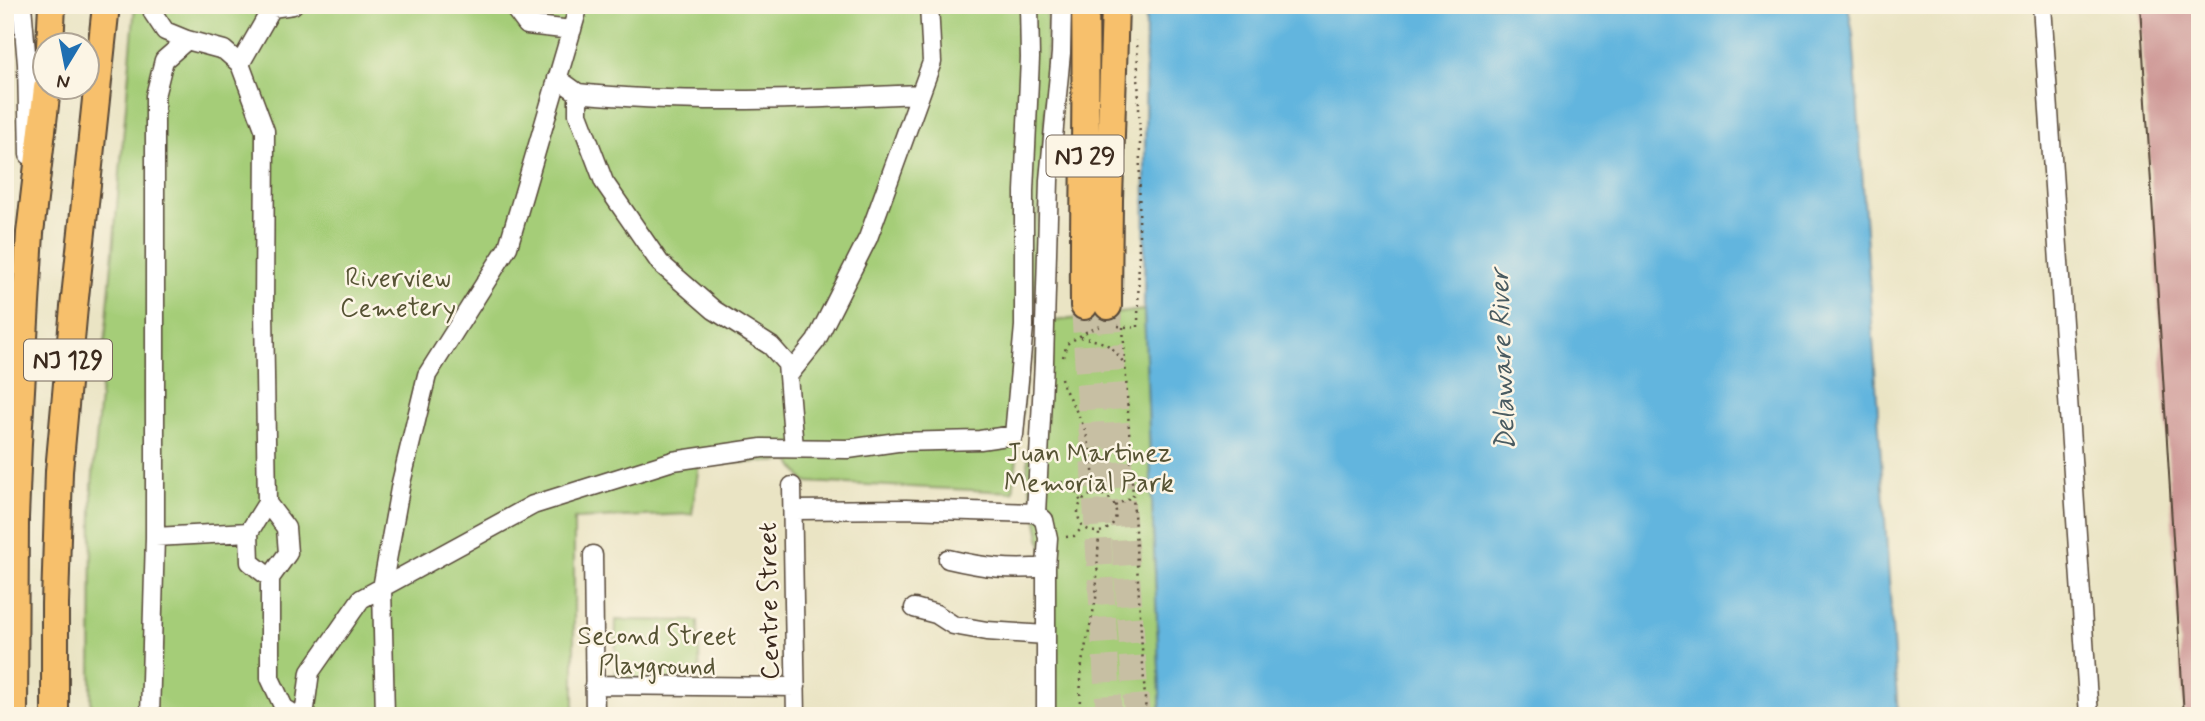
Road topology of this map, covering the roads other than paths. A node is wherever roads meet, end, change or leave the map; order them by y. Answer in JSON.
{"nodes":[{"id":1,"x":22,"y":5,"type":"edge"},
{"id":2,"x":52,"y":5,"type":"edge"},
{"id":3,"x":106,"y":5,"type":"edge"},
{"id":4,"x":153,"y":5,"type":"edge"},
{"id":5,"x":293,"y":5,"type":"edge"},
{"id":6,"x":512,"y":5,"type":"edge"},
{"id":7,"x":579,"y":5,"type":"edge"},
{"id":8,"x":929,"y":5,"type":"edge"},
{"id":9,"x":1028,"y":5,"type":"edge"},
{"id":10,"x":1062,"y":5,"type":"edge"},
{"id":11,"x":1085,"y":5,"type":"edge"},
{"id":12,"x":1115,"y":5,"type":"edge"},
{"id":13,"x":2042,"y":5,"type":"edge"},
{"id":14,"x":271,"y":7,"type":"edge"},
{"id":15,"x":572,"y":30,"type":"junction"},
{"id":16,"x":51,"y":32,"type":"edge"},
{"id":17,"x":187,"y":40,"type":"junction"},
{"id":18,"x":240,"y":64,"type":"junction"},
{"id":19,"x":557,"y":78,"type":"junction"},
{"id":20,"x":578,"y":93,"type":"junction"},
{"id":21,"x":920,"y":94,"type":"junction"},
{"id":22,"x":45,"y":102,"type":"edge"},
{"id":23,"x":30,"y":233,"type":"junction"},
{"id":24,"x":788,"y":376,"type":"junction"},
{"id":25,"x":794,"y":448,"type":"junction"},
{"id":26,"x":792,"y":486,"type":"dead end"},
{"id":27,"x":267,"y":503,"type":"junction"},
{"id":28,"x":1037,"y":509,"type":"junction"},
{"id":29,"x":794,"y":510,"type":"junction"},
{"id":30,"x":249,"y":531,"type":"junction"},
{"id":31,"x":155,"y":537,"type":"junction"},
{"id":32,"x":593,"y":555,"type":"dead end"},
{"id":33,"x":948,"y":559,"type":"dead end"},
{"id":34,"x":1046,"y":567,"type":"junction"},
{"id":35,"x":270,"y":578,"type":"junction"},
{"id":36,"x":382,"y":588,"type":"junction"},
{"id":37,"x":914,"y":608,"type":"dead end"},
{"id":38,"x":1046,"y":635,"type":"junction"},
{"id":39,"x":594,"y":685,"type":"junction"},
{"id":40,"x":796,"y":687,"type":"junction"},
{"id":41,"x":14,"y":716,"type":"edge"},
{"id":42,"x":55,"y":716,"type":"edge"},
{"id":43,"x":150,"y":716,"type":"edge"},
{"id":44,"x":297,"y":716,"type":"edge"},
{"id":45,"x":304,"y":716,"type":"edge"},
{"id":46,"x":385,"y":716,"type":"edge"},
{"id":47,"x":594,"y":716,"type":"edge"},
{"id":48,"x":796,"y":716,"type":"edge"},
{"id":49,"x":1046,"y":716,"type":"edge"},
{"id":50,"x":2089,"y":716,"type":"edge"}],
"edges":[{"from":1,"to":23,"type":"street","number":"NJ 129"},
{"from":2,"to":16,"type":"highway"},
{"from":3,"to":42,"type":"highway","number":"NJ 129"},
{"from":4,"to":17,"type":"street"},
{"from":5,"to":14,"type":"street"},
{"from":6,"to":15,"type":"street"},
{"from":7,"to":15,"type":"street"},
{"from":8,"to":21,"type":"street"},
{"from":9,"to":25,"type":"street"},
{"from":10,"to":28,"type":"street"},
{"from":11,"to":12,"type":"highway","number":"NJ 29"},
{"from":13,"to":50,"type":"street"},
{"from":14,"to":18,"type":"street"},
{"from":15,"to":19,"type":"street"},
{"from":17,"to":18,"type":"street"},
{"from":17,"to":31,"type":"street"},
{"from":18,"to":27,"type":"street"},
{"from":19,"to":20,"type":"street"},
{"from":19,"to":36,"type":"street"},
{"from":20,"to":21,"type":"street"},
{"from":20,"to":24,"type":"street"},
{"from":21,"to":24,"type":"street"},
{"from":22,"to":23,"type":"highway"},
{"from":23,"to":41,"type":"highway","number":"NJ 129"},
{"from":24,"to":25,"type":"street"},
{"from":25,"to":36,"type":"street"},
{"from":26,"to":29,"type":"street","name":"Centre Street"},
{"from":27,"to":30,"type":"street"},
{"from":27,"to":35,"type":"street"},
{"from":28,"to":29,"type":"street"},
{"from":28,"to":34,"type":"street"},
{"from":29,"to":40,"type":"street","name":"Centre Street"},
{"from":30,"to":31,"type":"street"},
{"from":30,"to":35,"type":"street"},
{"from":31,"to":43,"type":"street"},
{"from":32,"to":39,"type":"street"},
{"from":33,"to":34,"type":"street"},
{"from":34,"to":38,"type":"street"},
{"from":35,"to":44,"type":"street"},
{"from":36,"to":45,"type":"street"},
{"from":36,"to":46,"type":"street"},
{"from":37,"to":38,"type":"street"},
{"from":38,"to":49,"type":"street"},
{"from":39,"to":40,"type":"street"},
{"from":39,"to":47,"type":"street"},
{"from":40,"to":48,"type":"street","name":"Centre Street"}]}
